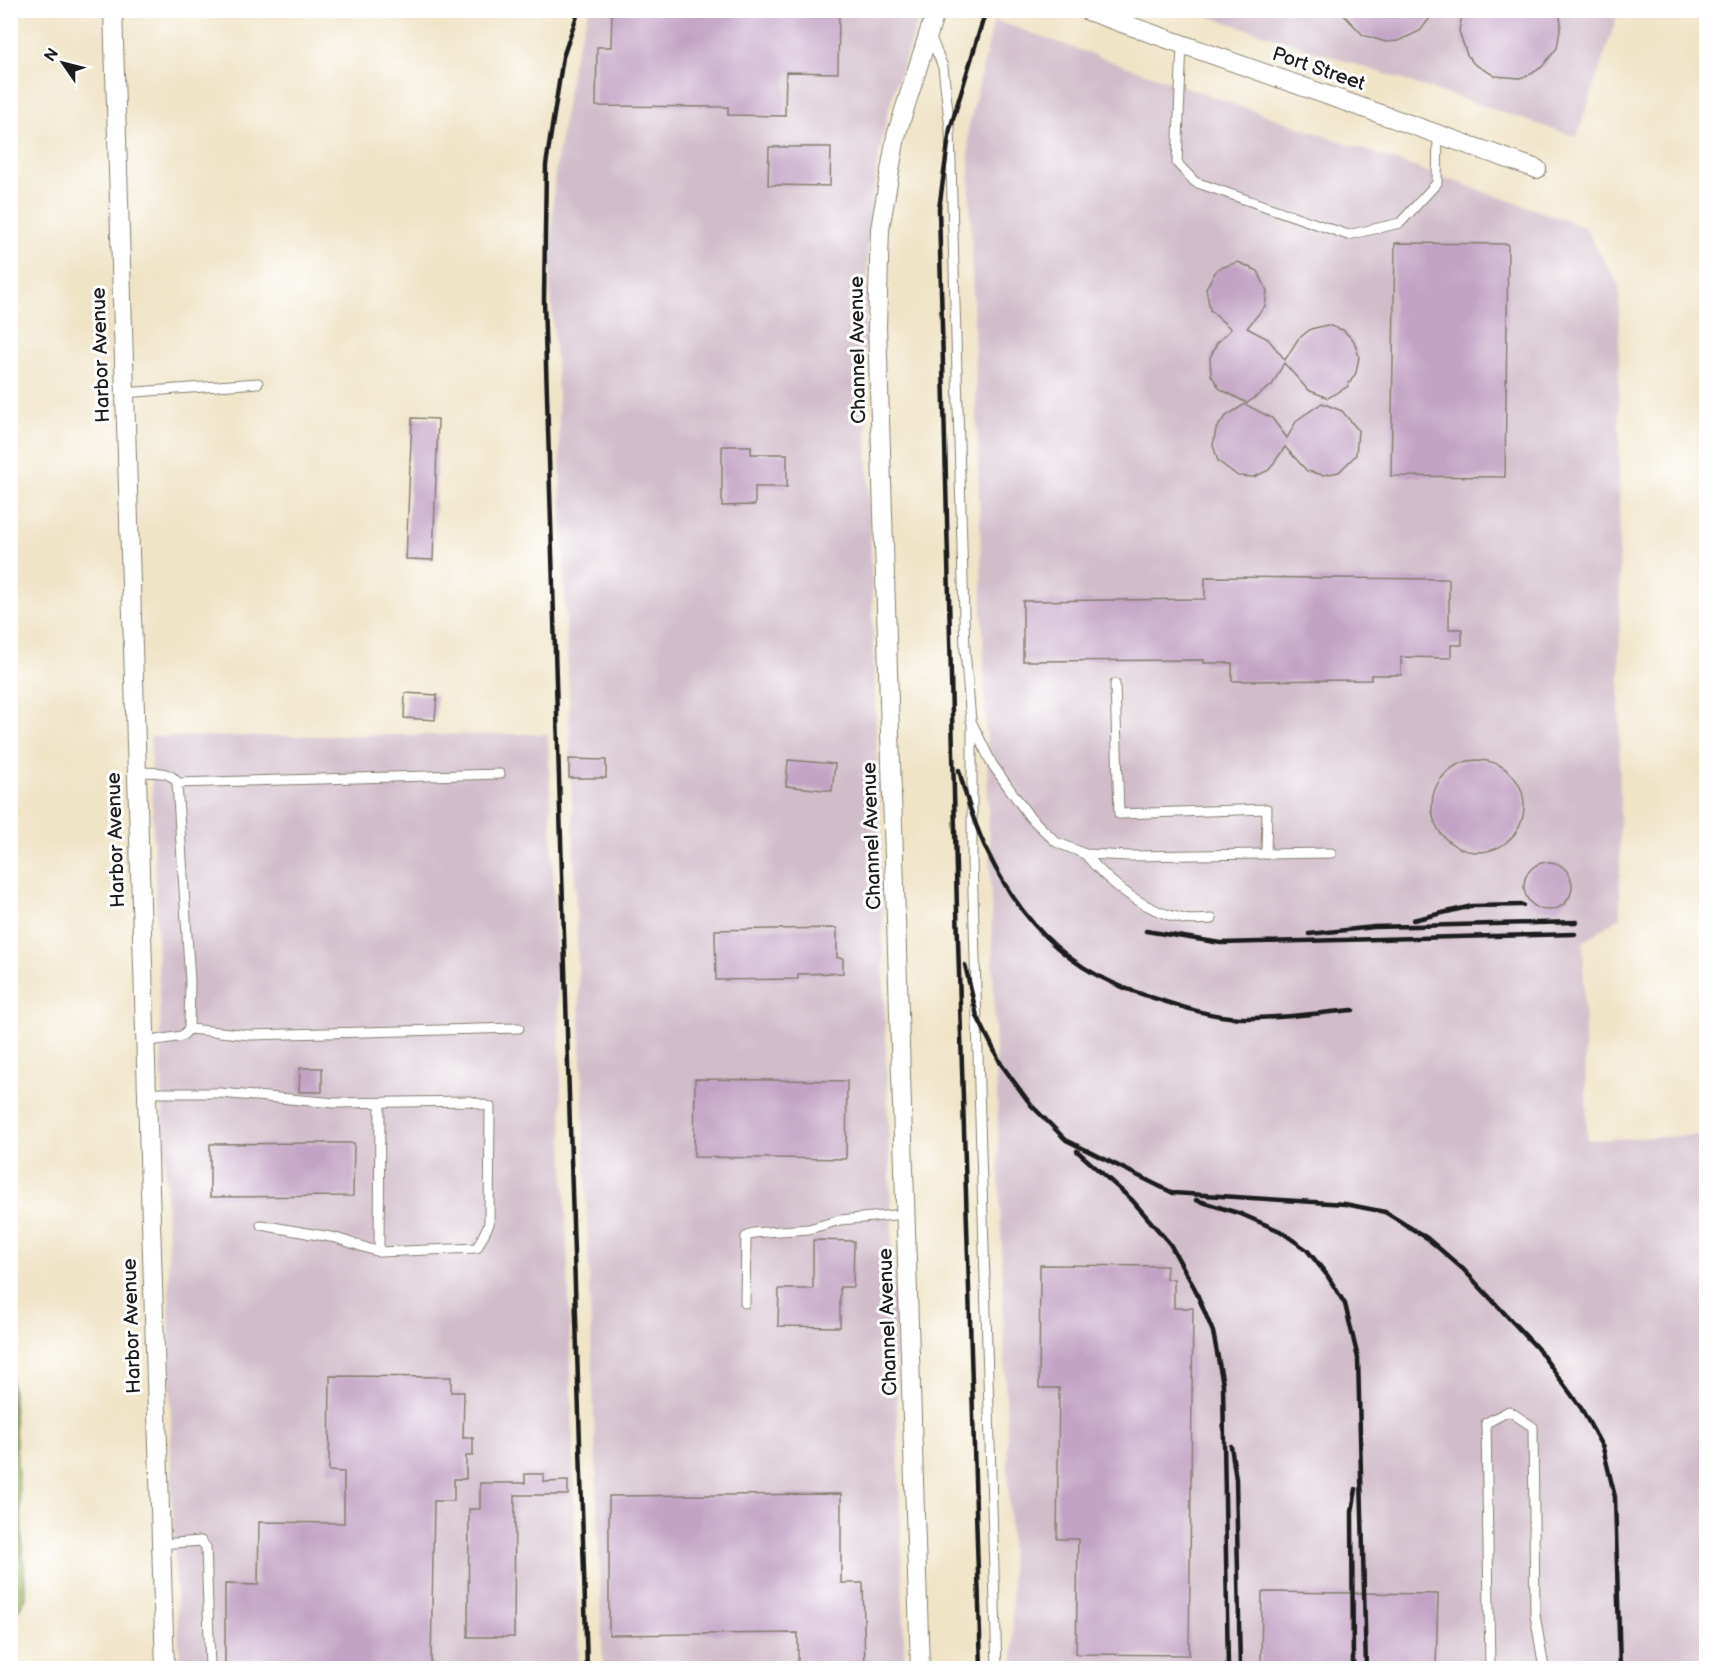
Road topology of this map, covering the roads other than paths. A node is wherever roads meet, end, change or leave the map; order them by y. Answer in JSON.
{"nodes":[{"id":1,"x":113,"y":10,"type":"edge"},
{"id":2,"x":936,"y":10,"type":"edge"},
{"id":3,"x":1085,"y":10,"type":"edge"},
{"id":4,"x":929,"y":33,"type":"junction"},
{"id":5,"x":1182,"y":44,"type":"junction"},
{"id":6,"x":1437,"y":134,"type":"junction"},
{"id":7,"x":1537,"y":169,"type":"dead end"},
{"id":8,"x":258,"y":383,"type":"dead end"},
{"id":9,"x":123,"y":393,"type":"junction"},
{"id":10,"x":1115,"y":684,"type":"dead end"},
{"id":11,"x":971,"y":721,"type":"junction"},
{"id":12,"x":136,"y":772,"type":"junction"},
{"id":13,"x":500,"y":774,"type":"dead end"},
{"id":14,"x":177,"y":783,"type":"junction"},
{"id":15,"x":1331,"y":853,"type":"dead end"},
{"id":16,"x":1084,"y":854,"type":"junction"},
{"id":17,"x":1266,"y":854,"type":"junction"},
{"id":18,"x":1212,"y":919,"type":"dead end"},
{"id":19,"x":519,"y":1028,"type":"dead end"},
{"id":20,"x":189,"y":1029,"type":"junction"},
{"id":21,"x":145,"y":1042,"type":"junction"},
{"id":22,"x":146,"y":1094,"type":"junction"},
{"id":23,"x":380,"y":1102,"type":"junction"},
{"id":24,"x":906,"y":1214,"type":"junction"},
{"id":25,"x":261,"y":1225,"type":"dead end"},
{"id":26,"x":379,"y":1252,"type":"junction"},
{"id":27,"x":745,"y":1303,"type":"dead end"},
{"id":28,"x":161,"y":1544,"type":"junction"},
{"id":29,"x":165,"y":1668,"type":"edge"},
{"id":30,"x":210,"y":1668,"type":"edge"},
{"id":31,"x":920,"y":1668,"type":"edge"},
{"id":32,"x":997,"y":1668,"type":"edge"},
{"id":33,"x":1490,"y":1668,"type":"edge"},
{"id":34,"x":1544,"y":1668,"type":"edge"}],
"edges":[{"from":1,"to":9,"type":"street","name":"Harbor Avenue"},
{"from":2,"to":4,"type":"street","name":"Channel Avenue"},
{"from":3,"to":5,"type":"street","name":"Port Street"},
{"from":4,"to":11,"type":"lane"},
{"from":4,"to":24,"type":"street","name":"Channel Avenue"},
{"from":5,"to":6,"type":"street","name":"Port Street"},
{"from":5,"to":6,"type":"lane"},
{"from":6,"to":7,"type":"street","name":"Port Street"},
{"from":8,"to":9,"type":"lane"},
{"from":9,"to":12,"type":"street","name":"Harbor Avenue"},
{"from":10,"to":17,"type":"lane"},
{"from":11,"to":16,"type":"lane"},
{"from":11,"to":32,"type":"lane"},
{"from":12,"to":14,"type":"lane"},
{"from":12,"to":21,"type":"street","name":"Harbor Avenue"},
{"from":13,"to":14,"type":"lane"},
{"from":14,"to":20,"type":"lane"},
{"from":15,"to":17,"type":"lane"},
{"from":16,"to":17,"type":"lane"},
{"from":16,"to":18,"type":"lane"},
{"from":19,"to":20,"type":"lane"},
{"from":20,"to":21,"type":"lane"},
{"from":21,"to":22,"type":"street","name":"Harbor Avenue"},
{"from":22,"to":23,"type":"lane"},
{"from":22,"to":28,"type":"street","name":"Harbor Avenue"},
{"from":23,"to":26,"type":"lane"},
{"from":23,"to":26,"type":"lane"},
{"from":24,"to":27,"type":"lane"},
{"from":24,"to":31,"type":"street","name":"Channel Avenue"},
{"from":25,"to":26,"type":"lane"},
{"from":28,"to":29,"type":"street","name":"Harbor Avenue"},
{"from":28,"to":30,"type":"lane"},
{"from":33,"to":34,"type":"lane"}]}
